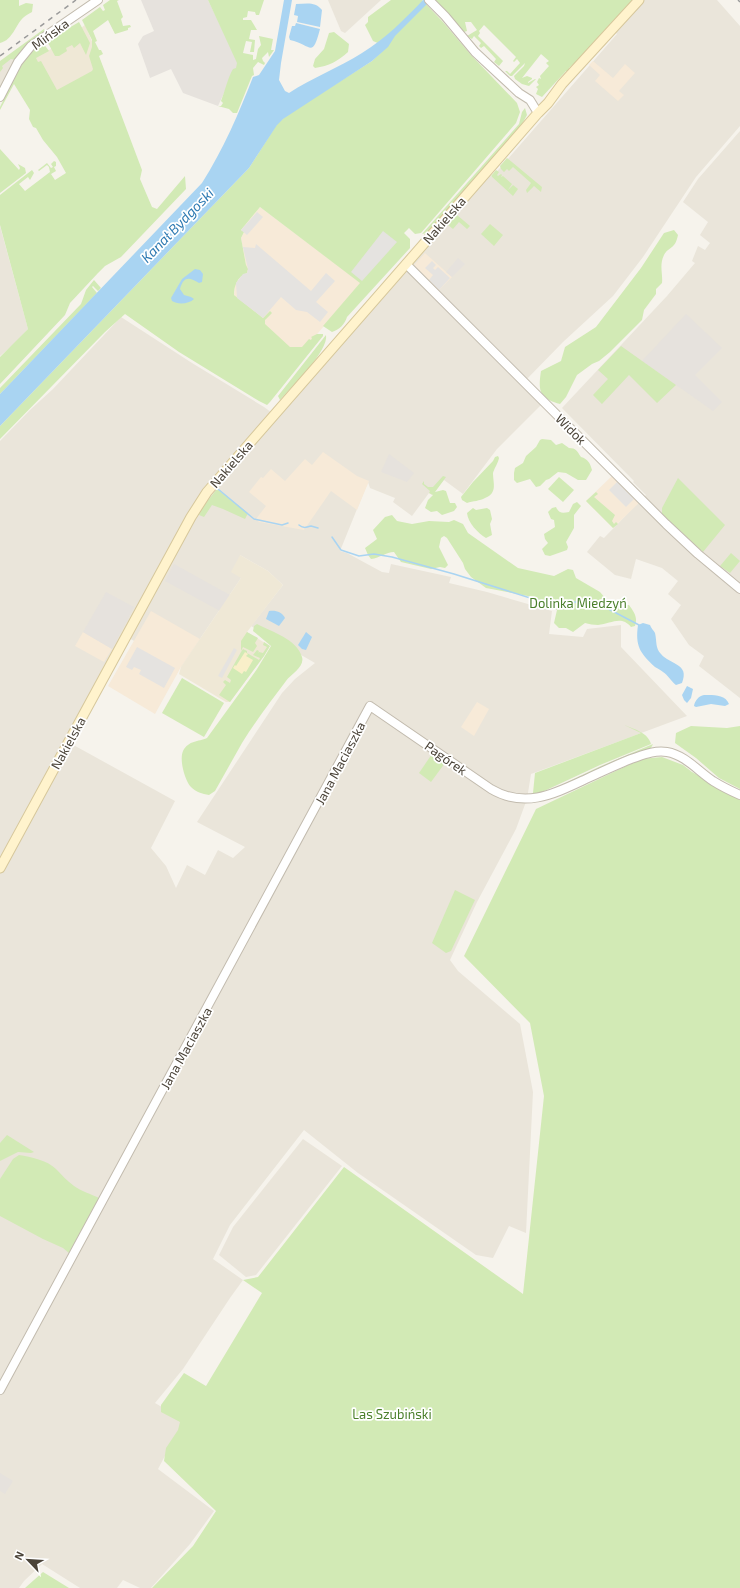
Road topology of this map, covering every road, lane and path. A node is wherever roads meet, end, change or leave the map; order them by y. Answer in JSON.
{"nodes":[{"id":1,"x":98,"y":0,"type":"edge"},
{"id":2,"x":639,"y":0,"type":"edge"},
{"id":3,"x":431,"y":2,"type":"edge"},
{"id":4,"x":0,"y":97,"type":"edge"},
{"id":5,"x":538,"y":113,"type":"junction"},
{"id":6,"x":406,"y":264,"type":"junction"},
{"id":7,"x":740,"y":589,"type":"edge"},
{"id":8,"x":370,"y":706,"type":"joint"},
{"id":9,"x":740,"y":795,"type":"edge"},
{"id":10,"x":0,"y":868,"type":"edge"},
{"id":11,"x":0,"y":1390,"type":"edge"}],
"edges":[{"from":1,"to":4,"type":"street","name":"Mińska"},
{"from":2,"to":5,"type":"main road","name":"Nakielska"},
{"from":3,"to":5,"type":"street"},
{"from":5,"to":6,"type":"main road","name":"Nakielska"},
{"from":6,"to":7,"type":"street","name":"Widok"},
{"from":6,"to":10,"type":"main road","name":"Nakielska"},
{"from":8,"to":9,"type":"street","name":"Pagórek"},
{"from":8,"to":11,"type":"street","name":"Jana Maciaszka"}]}
